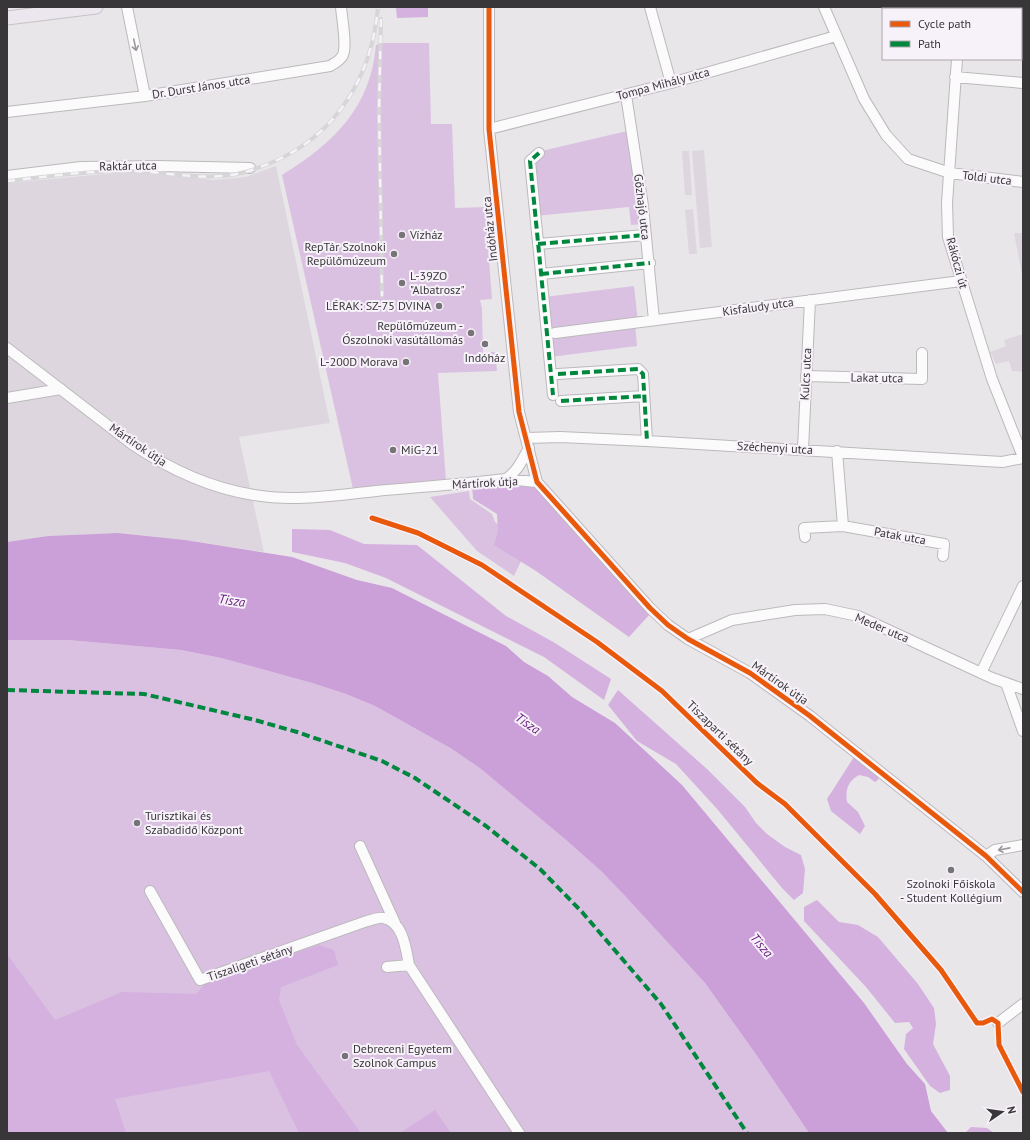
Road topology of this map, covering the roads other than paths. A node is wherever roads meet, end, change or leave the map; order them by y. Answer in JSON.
{"nodes":[{"id":1,"x":96,"y":7,"type":"edge"},
{"id":2,"x":127,"y":7,"type":"edge"},
{"id":3,"x":341,"y":7,"type":"edge"},
{"id":4,"x":489,"y":7,"type":"edge"},
{"id":5,"x":650,"y":7,"type":"edge"},
{"id":6,"x":824,"y":7,"type":"edge"},
{"id":7,"x":73,"y":8,"type":"edge"},
{"id":8,"x":7,"y":18,"type":"edge"},
{"id":9,"x":836,"y":36,"type":"junction"},
{"id":10,"x":957,"y":60,"type":"edge"},
{"id":11,"x":955,"y":77,"type":"junction"},
{"id":12,"x":671,"y":83,"type":"junction"},
{"id":13,"x":1023,"y":83,"type":"edge"},
{"id":14,"x":626,"y":95,"type":"junction"},
{"id":15,"x":146,"y":96,"type":"junction"},
{"id":16,"x":7,"y":112,"type":"edge"},
{"id":17,"x":489,"y":128,"type":"junction"},
{"id":18,"x":539,"y":153,"type":"dead end"},
{"id":19,"x":250,"y":168,"type":"dead end"},
{"id":20,"x":950,"y":173,"type":"junction"},
{"id":21,"x":7,"y":176,"type":"edge"},
{"id":22,"x":1023,"y":182,"type":"edge"},
{"id":23,"x":645,"y":235,"type":"junction"},
{"id":24,"x":538,"y":244,"type":"junction"},
{"id":25,"x":650,"y":263,"type":"junction"},
{"id":26,"x":541,"y":274,"type":"junction"},
{"id":27,"x":961,"y":281,"type":"junction"},
{"id":28,"x":810,"y":300,"type":"junction"},
{"id":29,"x":654,"y":320,"type":"junction"},
{"id":30,"x":555,"y":334,"type":"dead end"},
{"id":31,"x":7,"y":348,"type":"edge"},
{"id":32,"x":922,"y":353,"type":"dead end"},
{"id":33,"x":558,"y":374,"type":"dead end"},
{"id":34,"x":806,"y":376,"type":"junction"},
{"id":35,"x":61,"y":389,"type":"junction"},
{"id":36,"x":644,"y":396,"type":"junction"},
{"id":37,"x":7,"y":398,"type":"edge"},
{"id":38,"x":647,"y":441,"type":"junction"},
{"id":39,"x":528,"y":443,"type":"junction"},
{"id":40,"x":803,"y":449,"type":"junction"},
{"id":41,"x":837,"y":452,"type":"junction"},
{"id":42,"x":1023,"y":457,"type":"edge"},
{"id":43,"x":506,"y":479,"type":"junction"},
{"id":44,"x":537,"y":482,"type":"junction"},
{"id":45,"x":843,"y":526,"type":"junction"},
{"id":46,"x":805,"y":537,"type":"dead end"},
{"id":47,"x":942,"y":556,"type":"dead end"},
{"id":48,"x":1023,"y":586,"type":"edge"},
{"id":49,"x":688,"y":639,"type":"junction"},
{"id":50,"x":980,"y":673,"type":"junction"},
{"id":51,"x":1006,"y":683,"type":"junction"},
{"id":52,"x":1023,"y":690,"type":"edge"},
{"id":53,"x":1023,"y":731,"type":"edge"},
{"id":54,"x":1023,"y":845,"type":"edge"},
{"id":55,"x":360,"y":846,"type":"dead end"},
{"id":56,"x":986,"y":856,"type":"junction"},
{"id":57,"x":150,"y":891,"type":"dead end"},
{"id":58,"x":1023,"y":892,"type":"edge"},
{"id":59,"x":395,"y":923,"type":"junction"},
{"id":60,"x":409,"y":965,"type":"junction"},
{"id":61,"x":387,"y":967,"type":"dead end"},
{"id":62,"x":1023,"y":1004,"type":"edge"},
{"id":63,"x":998,"y":1023,"type":"dead end"},
{"id":64,"x":519,"y":1133,"type":"edge"}],
"edges":[{"from":1,"to":7,"type":"main road"},
{"from":2,"to":15,"type":"street","one_way":true},
{"from":3,"to":15,"type":"street","name":"Dr. Durst János utca"},
{"from":4,"to":17,"type":"street","name":"Indóház utca"},
{"from":5,"to":12,"type":"street"},
{"from":6,"to":9,"type":"street","name":"Toldi utca"},
{"from":7,"to":8,"type":"main road"},
{"from":9,"to":12,"type":"street","name":"Tompa Mihály utca"},
{"from":9,"to":20,"type":"street","name":"Toldi utca"},
{"from":10,"to":11,"type":"street","name":"Rákóczi út"},
{"from":11,"to":13,"type":"street"},
{"from":11,"to":20,"type":"street","name":"Rákóczi út"},
{"from":12,"to":14,"type":"street","name":"Tompa Mihály utca"},
{"from":14,"to":17,"type":"street","name":"Tompa Mihály utca"},
{"from":14,"to":23,"type":"street","name":"Gőzhajó utca"},
{"from":15,"to":16,"type":"street","name":"Dr. Durst János utca"},
{"from":17,"to":39,"type":"street","name":"Indóház utca"},
{"from":18,"to":24,"type":"street"},
{"from":19,"to":21,"type":"street","name":"Raktár utca"},
{"from":20,"to":22,"type":"street","name":"Toldi utca"},
{"from":20,"to":27,"type":"street","name":"Rákóczi út"},
{"from":23,"to":24,"type":"street"},
{"from":23,"to":25,"type":"street","name":"Gőzhajó utca"},
{"from":24,"to":26,"type":"street"},
{"from":25,"to":26,"type":"street"},
{"from":25,"to":29,"type":"street","name":"Gőzhajó utca"},
{"from":26,"to":36,"type":"street"},
{"from":27,"to":28,"type":"street","name":"Kisfaludy utca"},
{"from":27,"to":42,"type":"street","name":"Rákóczi út"},
{"from":28,"to":29,"type":"street","name":"Kisfaludy utca"},
{"from":28,"to":34,"type":"street","name":"Kulcs utca"},
{"from":29,"to":30,"type":"street","name":"Kisfaludy utca"},
{"from":31,"to":35,"type":"street","name":"Mártírok útja"},
{"from":32,"to":34,"type":"street","name":"Lakat utca"},
{"from":33,"to":36,"type":"street"},
{"from":34,"to":40,"type":"street","name":"Kulcs utca"},
{"from":35,"to":37,"type":"street"},
{"from":35,"to":43,"type":"street","name":"Mártírok útja"},
{"from":36,"to":38,"type":"street"},
{"from":38,"to":39,"type":"street","name":"Széchenyi utca"},
{"from":38,"to":40,"type":"street","name":"Széchenyi utca"},
{"from":39,"to":43,"type":"street"},
{"from":39,"to":44,"type":"street","name":"Indóház utca"},
{"from":40,"to":41,"type":"street","name":"Széchenyi utca"},
{"from":41,"to":42,"type":"street","name":"Széchenyi utca"},
{"from":41,"to":45,"type":"street"},
{"from":43,"to":44,"type":"street","name":"Mártírok útja"},
{"from":44,"to":49,"type":"street","name":"Mártírok útja"},
{"from":45,"to":46,"type":"street","name":"Patak utca"},
{"from":45,"to":47,"type":"street","name":"Patak utca"},
{"from":48,"to":50,"type":"street"},
{"from":49,"to":50,"type":"street","name":"Meder utca"},
{"from":49,"to":56,"type":"street","name":"Mártírok útja"},
{"from":50,"to":51,"type":"street","name":"Meder utca"},
{"from":51,"to":52,"type":"street","name":"Meder utca"},
{"from":51,"to":53,"type":"street"},
{"from":54,"to":56,"type":"street","one_way":true},
{"from":55,"to":59,"type":"street"},
{"from":56,"to":58,"type":"street","name":"Mártírok útja"},
{"from":57,"to":59,"type":"street","name":"Tiszaligeti sétány"},
{"from":59,"to":60,"type":"street"},
{"from":60,"to":61,"type":"street"},
{"from":60,"to":64,"type":"street"},
{"from":62,"to":63,"type":"street"}]}
